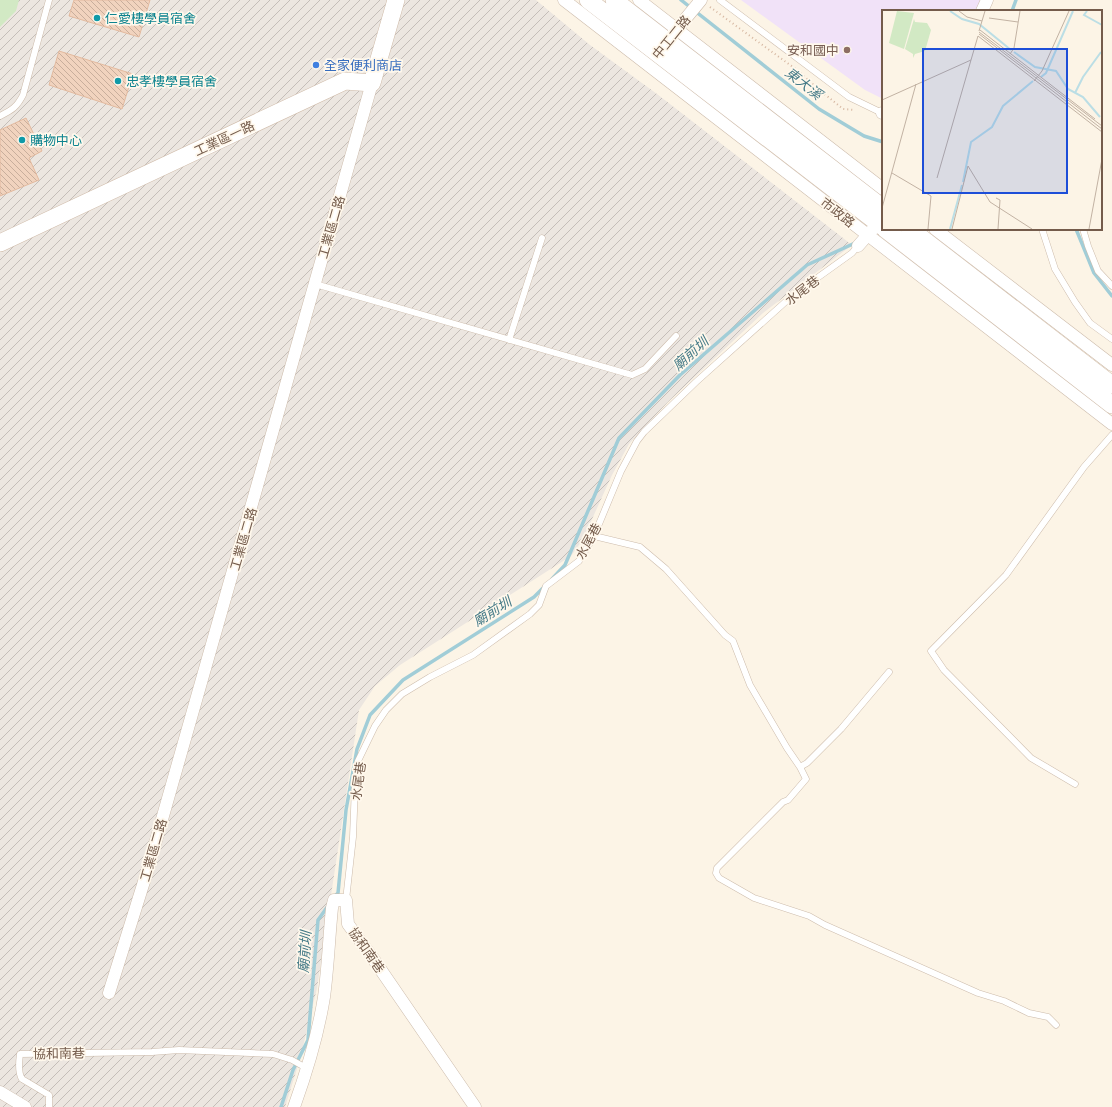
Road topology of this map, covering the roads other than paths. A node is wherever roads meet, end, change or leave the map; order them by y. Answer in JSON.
{"nodes":[{"id":1,"x":48,"y":0,"type":"edge"},
{"id":2,"x":396,"y":0,"type":"edge"},
{"id":3,"x":564,"y":0,"type":"edge"},
{"id":4,"x":588,"y":0,"type":"edge"},
{"id":5,"x":614,"y":0,"type":"edge"},
{"id":6,"x":638,"y":0,"type":"edge"},
{"id":7,"x":701,"y":0,"type":"edge"},
{"id":8,"x":720,"y":0,"type":"edge"},
{"id":9,"x":987,"y":0,"type":"edge"},
{"id":10,"x":982,"y":10,"type":"edge"},
{"id":11,"x":658,"y":53,"type":"junction"},
{"id":12,"x":372,"y":83,"type":"junction"},
{"id":13,"x":882,"y":113,"type":"edge"},
{"id":14,"x":0,"y":116,"type":"edge"},
{"id":15,"x":882,"y":188,"type":"edge"},
{"id":16,"x":880,"y":223,"type":"edge"},
{"id":17,"x":888,"y":230,"type":"edge"},
{"id":18,"x":889,"y":230,"type":"edge"},
{"id":19,"x":911,"y":230,"type":"edge"},
{"id":20,"x":936,"y":230,"type":"edge"},
{"id":21,"x":1042,"y":230,"type":"edge"},
{"id":22,"x":1084,"y":230,"type":"edge"},
{"id":23,"x":542,"y":238,"type":"dead end"},
{"id":24,"x":0,"y":243,"type":"edge"},
{"id":25,"x":858,"y":246,"type":"joint"},
{"id":26,"x":315,"y":284,"type":"junction"},
{"id":27,"x":1112,"y":286,"type":"edge"},
{"id":28,"x":676,"y":336,"type":"dead end"},
{"id":29,"x":1112,"y":339,"type":"edge"},
{"id":30,"x":509,"y":340,"type":"junction"},
{"id":31,"x":1112,"y":365,"type":"edge"},
{"id":32,"x":1112,"y":385,"type":"edge"},
{"id":33,"x":1112,"y":405,"type":"edge"},
{"id":34,"x":1112,"y":424,"type":"edge"},
{"id":35,"x":1112,"y":435,"type":"edge"},
{"id":36,"x":594,"y":536,"type":"junction"},
{"id":37,"x":889,"y":672,"type":"dead end"},
{"id":38,"x":800,"y":767,"type":"junction"},
{"id":39,"x":1075,"y":784,"type":"dead end"},
{"id":40,"x":346,"y":900,"type":"junction"},
{"id":41,"x":109,"y":993,"type":"dead end"},
{"id":42,"x":1056,"y":1024,"type":"dead end"},
{"id":43,"x":308,"y":1069,"type":"junction"},
{"id":44,"x":0,"y":1092,"type":"edge"},
{"id":45,"x":26,"y":1107,"type":"edge"},
{"id":46,"x":49,"y":1107,"type":"edge"},
{"id":47,"x":294,"y":1107,"type":"edge"},
{"id":48,"x":474,"y":1107,"type":"edge"}],
"edges":[{"from":1,"to":14,"type":"lane"},
{"from":2,"to":12,"type":"street"},
{"from":3,"to":11,"type":"street","name":"市政路"},
{"from":4,"to":11,"type":"street","name":"市政路"},
{"from":5,"to":11,"type":"street","name":"市政路"},
{"from":6,"to":11,"type":"street","name":"市政路"},
{"from":7,"to":11,"type":"street","name":"中工二路"},
{"from":8,"to":13,"type":"lane"},
{"from":9,"to":10,"type":"street"},
{"from":11,"to":15,"type":"street","name":"市政路"},
{"from":11,"to":16,"type":"street","name":"市政路"},
{"from":12,"to":24,"type":"street","name":"工業區一路"},
{"from":12,"to":26,"type":"street","name":"工業區二路"},
{"from":16,"to":25,"type":"street","name":"水尾巷"},
{"from":17,"to":34,"type":"street","name":"市政路"},
{"from":18,"to":33,"type":"street","name":"市政路"},
{"from":19,"to":32,"type":"street"},
{"from":20,"to":31,"type":"street"},
{"from":21,"to":29,"type":"lane"},
{"from":22,"to":27,"type":"lane"},
{"from":23,"to":30,"type":"lane"},
{"from":25,"to":36,"type":"lane","name":"水尾巷"},
{"from":26,"to":30,"type":"lane"},
{"from":26,"to":41,"type":"street","name":"工業區二路"},
{"from":28,"to":30,"type":"lane"},
{"from":35,"to":39,"type":"lane"},
{"from":36,"to":38,"type":"lane"},
{"from":36,"to":40,"type":"lane","name":"水尾巷"},
{"from":37,"to":38,"type":"lane"},
{"from":38,"to":42,"type":"lane"},
{"from":40,"to":43,"type":"street","name":"協和南巷"},
{"from":40,"to":48,"type":"street","name":"協和南巷"},
{"from":43,"to":46,"type":"lane","name":"協和南巷"},
{"from":43,"to":47,"type":"street","name":"協和南巷"},
{"from":44,"to":45,"type":"street"}]}
